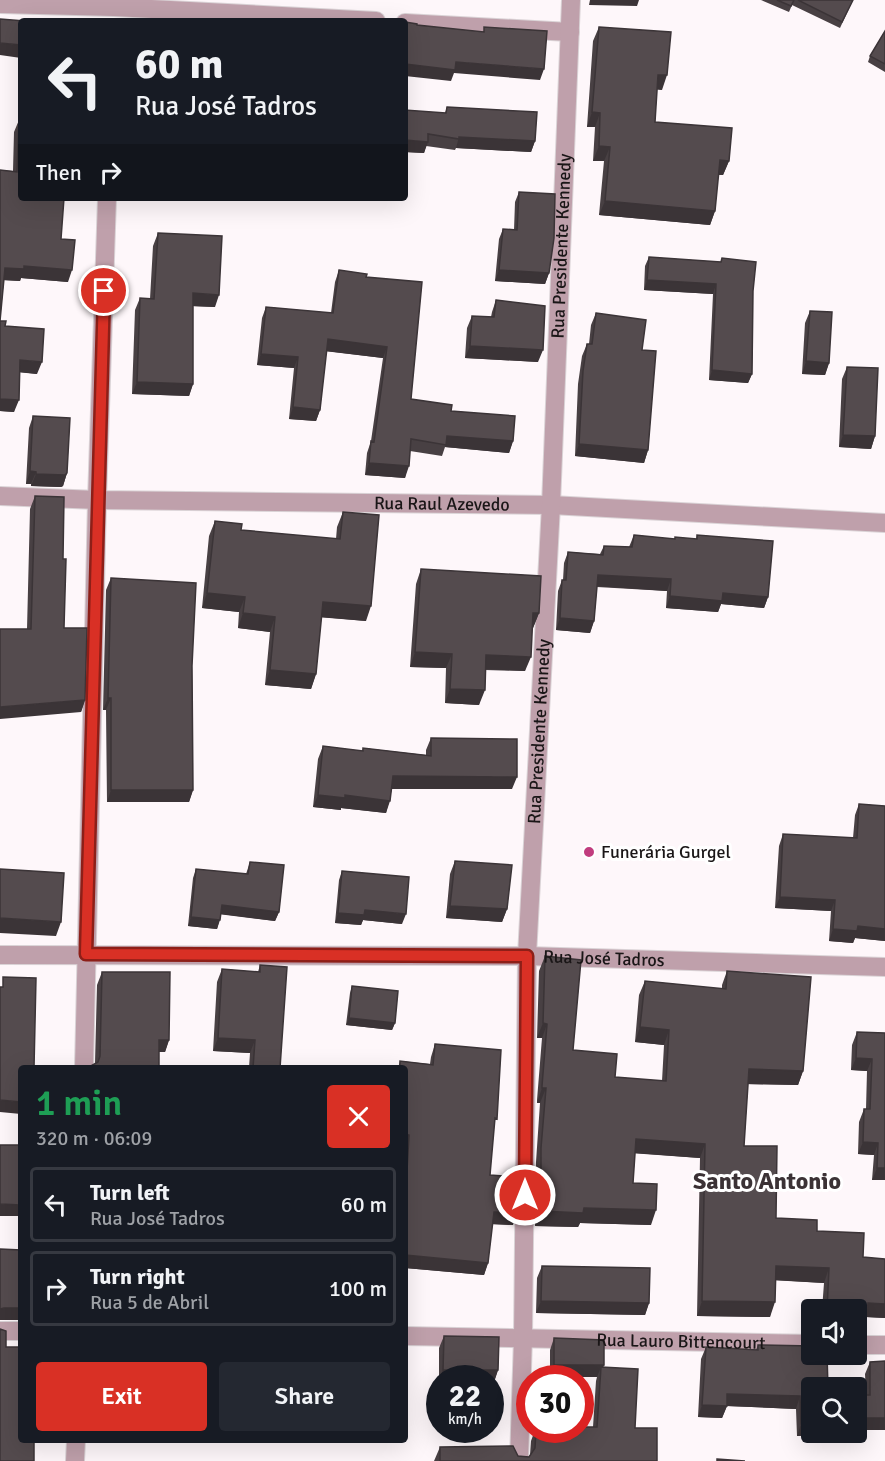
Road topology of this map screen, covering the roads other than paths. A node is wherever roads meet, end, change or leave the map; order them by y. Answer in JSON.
{"nodes":[{"id":1,"x":571,"y":0,"type":"edge"},
{"id":2,"x":0,"y":4,"type":"edge"},
{"id":3,"x":114,"y":9,"type":"edge"},
{"id":4,"x":310,"y":18,"type":"edge"},
{"id":5,"x":408,"y":23,"type":"edge"},
{"id":6,"x":570,"y":32,"type":"junction"},
{"id":7,"x":107,"y":201,"type":"edge"},
{"id":8,"x":0,"y":496,"type":"edge"},
{"id":9,"x":97,"y":500,"type":"junction"},
{"id":10,"x":551,"y":505,"type":"junction"},
{"id":11,"x":885,"y":523,"type":"edge"},
{"id":12,"x":86,"y":954,"type":"junction"},
{"id":13,"x":0,"y":955,"type":"edge"},
{"id":14,"x":527,"y":956,"type":"junction"},
{"id":15,"x":885,"y":967,"type":"edge"},
{"id":16,"x":84,"y":1065,"type":"edge"},
{"id":17,"x":0,"y":1331,"type":"edge"},
{"id":18,"x":18,"y":1331,"type":"edge"},
{"id":19,"x":408,"y":1336,"type":"edge"},
{"id":20,"x":524,"y":1338,"type":"junction"},
{"id":21,"x":801,"y":1344,"type":"edge"},
{"id":22,"x":867,"y":1345,"type":"edge"},
{"id":23,"x":885,"y":1346,"type":"edge"},
{"id":24,"x":76,"y":1443,"type":"edge"},
{"id":25,"x":75,"y":1461,"type":"edge"},
{"id":26,"x":519,"y":1461,"type":"edge"}],
"edges":[{"from":1,"to":6,"type":"street","name":"Rua Presidente Kennedy"},
{"from":2,"to":3,"type":"street"},
{"from":3,"to":4,"type":"street"},
{"from":5,"to":6,"type":"street"},
{"from":6,"to":10,"type":"street","name":"Rua Presidente Kennedy"},
{"from":7,"to":9,"type":"street"},
{"from":8,"to":9,"type":"street","name":"Rua Raul Azevedo"},
{"from":9,"to":10,"type":"street","name":"Rua Raul Azevedo"},
{"from":9,"to":12,"type":"street"},
{"from":10,"to":11,"type":"street","name":"Rua Raul Azevedo"},
{"from":10,"to":14,"type":"street","name":"Rua Presidente Kennedy"},
{"from":12,"to":13,"type":"street","name":"Rua José Tadros"},
{"from":12,"to":14,"type":"street","name":"Rua José Tadros"},
{"from":12,"to":16,"type":"street"},
{"from":14,"to":15,"type":"street","name":"Rua José Tadros"},
{"from":14,"to":20,"type":"street","name":"Rua Presidente Kennedy"},
{"from":17,"to":18,"type":"street"},
{"from":19,"to":20,"type":"street","name":"Rua Lauro Bittencourt"},
{"from":20,"to":21,"type":"street","name":"Rua Lauro Bittencourt"},
{"from":20,"to":26,"type":"street","name":"Rua Presidente Kennedy"},
{"from":22,"to":23,"type":"street"},
{"from":24,"to":25,"type":"street"}]}
